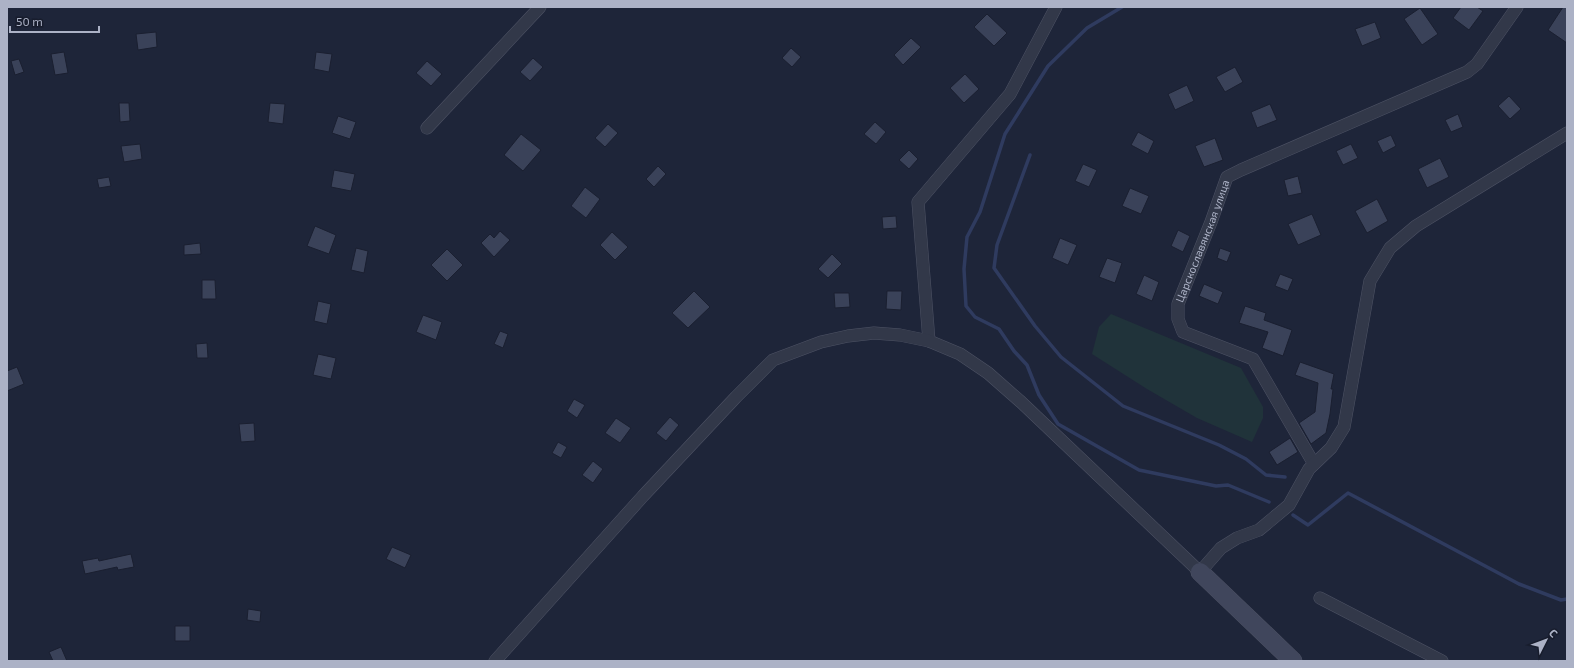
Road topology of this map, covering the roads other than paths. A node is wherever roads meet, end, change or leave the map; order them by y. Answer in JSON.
{"nodes":[{"id":1,"x":540,"y":7,"type":"edge"},
{"id":2,"x":1056,"y":7,"type":"edge"},
{"id":3,"x":1517,"y":7,"type":"edge"},
{"id":4,"x":427,"y":128,"type":"dead end"},
{"id":5,"x":1567,"y":133,"type":"edge"},
{"id":6,"x":929,"y":341,"type":"junction"},
{"id":7,"x":1314,"y":464,"type":"junction"},
{"id":8,"x":1200,"y":572,"type":"junction"},
{"id":9,"x":1320,"y":598,"type":"dead end"},
{"id":10,"x":496,"y":661,"type":"edge"},
{"id":11,"x":1293,"y":661,"type":"edge"},
{"id":12,"x":1442,"y":661,"type":"edge"}],
"edges":[{"from":1,"to":4,"type":"street"},
{"from":2,"to":6,"type":"street"},
{"from":3,"to":7,"type":"street","name":"Царскославянская улица"},
{"from":5,"to":7,"type":"street"},
{"from":6,"to":8,"type":"street"},
{"from":6,"to":10,"type":"street"},
{"from":7,"to":8,"type":"street"},
{"from":8,"to":11,"type":"street"},
{"from":9,"to":12,"type":"street"}]}
